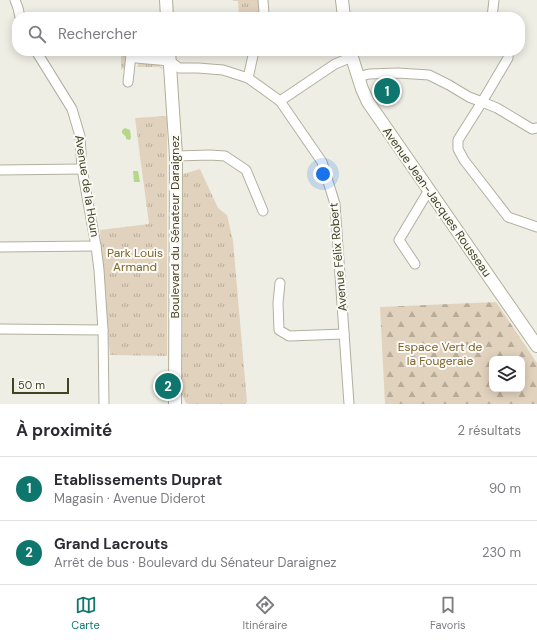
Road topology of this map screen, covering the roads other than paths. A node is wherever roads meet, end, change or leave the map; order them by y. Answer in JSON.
{"nodes":[{"id":1,"x":15,"y":0,"type":"edge"},
{"id":2,"x":166,"y":0,"type":"edge"},
{"id":3,"x":263,"y":0,"type":"edge"},
{"id":4,"x":342,"y":0,"type":"edge"},
{"id":5,"x":494,"y":0,"type":"edge"},
{"id":6,"x":19,"y":12,"type":"edge"},
{"id":7,"x":167,"y":12,"type":"edge"},
{"id":8,"x":264,"y":12,"type":"edge"},
{"id":9,"x":343,"y":12,"type":"edge"},
{"id":10,"x":493,"y":12,"type":"edge"},
{"id":11,"x":39,"y":56,"type":"edge"},
{"id":12,"x":129,"y":56,"type":"edge"},
{"id":13,"x":133,"y":56,"type":"edge"},
{"id":14,"x":170,"y":56,"type":"edge"},
{"id":15,"x":253,"y":56,"type":"edge"},
{"id":16,"x":348,"y":56,"type":"edge"},
{"id":17,"x":352,"y":56,"type":"edge"},
{"id":18,"x":508,"y":56,"type":"edge"},
{"id":19,"x":358,"y":77,"type":"junction"},
{"id":20,"x":248,"y":78,"type":"junction"},
{"id":21,"x":128,"y":82,"type":"dead end"},
{"id":22,"x":280,"y":101,"type":"junction"},
{"id":23,"x":482,"y":102,"type":"junction"},
{"id":24,"x":537,"y":128,"type":"edge"},
{"id":25,"x":176,"y":156,"type":"junction"},
{"id":26,"x":82,"y":169,"type":"junction"},
{"id":27,"x":0,"y":170,"type":"edge"},
{"id":28,"x":429,"y":190,"type":"junction"},
{"id":29,"x":263,"y":211,"type":"dead end"},
{"id":30,"x":537,"y":227,"type":"edge"},
{"id":31,"x":96,"y":246,"type":"junction"},
{"id":32,"x":0,"y":247,"type":"edge"},
{"id":33,"x":415,"y":264,"type":"dead end"},
{"id":34,"x":280,"y":283,"type":"dead end"},
{"id":35,"x":0,"y":329,"type":"edge"},
{"id":36,"x":103,"y":330,"type":"junction"},
{"id":37,"x":344,"y":334,"type":"junction"},
{"id":38,"x":537,"y":346,"type":"edge"},
{"id":39,"x":104,"y":404,"type":"edge"},
{"id":40,"x":175,"y":404,"type":"edge"},
{"id":41,"x":349,"y":404,"type":"edge"}],
"edges":[{"from":1,"to":6,"type":"street"},
{"from":2,"to":7,"type":"street"},
{"from":3,"to":8,"type":"street"},
{"from":4,"to":9,"type":"street"},
{"from":5,"to":10,"type":"street"},
{"from":11,"to":26,"type":"street","name":"Avenue de la Houn"},
{"from":12,"to":21,"type":"street"},
{"from":13,"to":14,"type":"street","name":"Avenue Félix Robert"},
{"from":14,"to":20,"type":"street","name":"Avenue Félix Robert"},
{"from":14,"to":25,"type":"street","name":"Boulevard du Sénateur Daraignez"},
{"from":15,"to":20,"type":"street"},
{"from":16,"to":22,"type":"street"},
{"from":17,"to":19,"type":"street","name":"Avenue Jean-Jacques Rousseau"},
{"from":18,"to":23,"type":"street"},
{"from":19,"to":23,"type":"street"},
{"from":19,"to":28,"type":"street","name":"Avenue Jean-Jacques Rousseau"},
{"from":20,"to":22,"type":"street","name":"Avenue Félix Robert"},
{"from":22,"to":37,"type":"street","name":"Avenue Félix Robert"},
{"from":23,"to":24,"type":"street"},
{"from":23,"to":30,"type":"street"},
{"from":25,"to":29,"type":"street"},
{"from":25,"to":40,"type":"street","name":"Boulevard du Sénateur Daraignez"},
{"from":26,"to":27,"type":"street"},
{"from":26,"to":31,"type":"street","name":"Avenue de la Houn"},
{"from":28,"to":33,"type":"street"},
{"from":28,"to":38,"type":"street","name":"Avenue Jean-Jacques Rousseau"},
{"from":31,"to":32,"type":"street"},
{"from":31,"to":36,"type":"street","name":"Avenue de la Houn"},
{"from":34,"to":37,"type":"street"},
{"from":35,"to":36,"type":"street"},
{"from":36,"to":39,"type":"street","name":"Avenue de la Houn"},
{"from":37,"to":41,"type":"street","name":"Avenue Félix Robert"}]}
